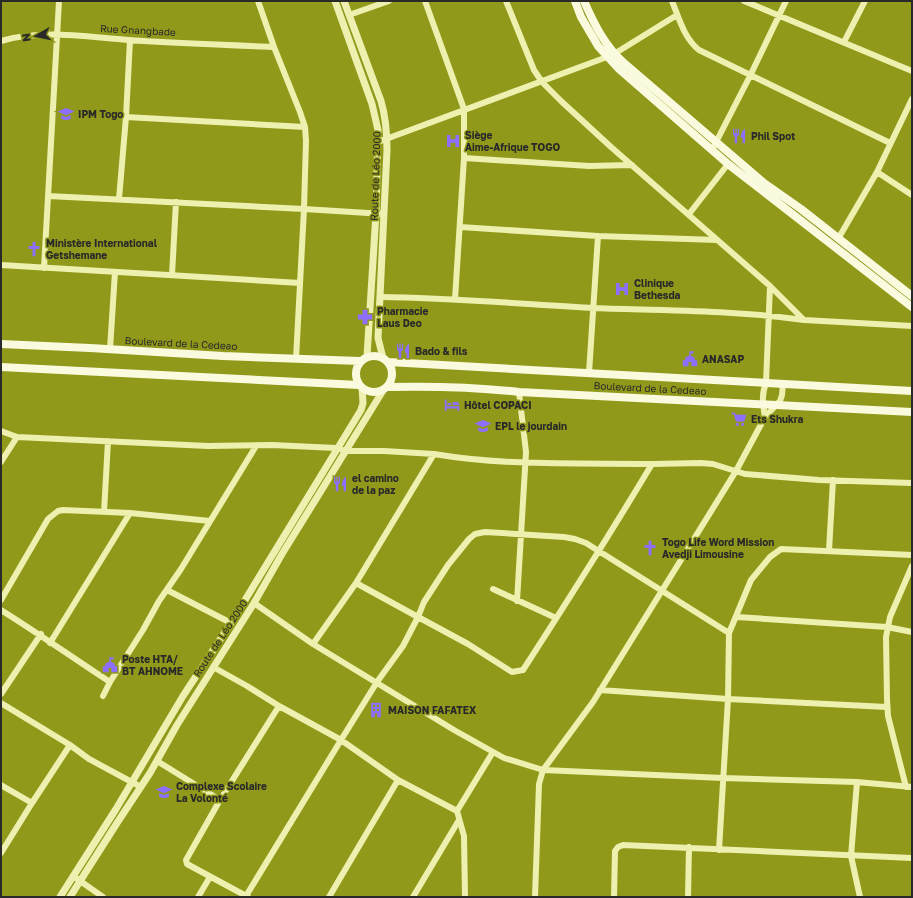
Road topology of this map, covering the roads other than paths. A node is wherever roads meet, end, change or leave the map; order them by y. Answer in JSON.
{"nodes":[{"id":1,"x":59,"y":1,"type":"edge"},
{"id":2,"x":258,"y":1,"type":"edge"},
{"id":3,"x":335,"y":1,"type":"edge"},
{"id":4,"x":344,"y":1,"type":"edge"},
{"id":5,"x":389,"y":1,"type":"edge"},
{"id":6,"x":425,"y":1,"type":"edge"},
{"id":7,"x":506,"y":1,"type":"edge"},
{"id":8,"x":575,"y":1,"type":"edge"},
{"id":9,"x":584,"y":1,"type":"edge"},
{"id":10,"x":672,"y":1,"type":"edge"},
{"id":11,"x":744,"y":1,"type":"edge"},
{"id":12,"x":786,"y":1,"type":"edge"},
{"id":13,"x":865,"y":1,"type":"edge"},
{"id":14,"x":349,"y":15,"type":"junction"},
{"id":15,"x":677,"y":15,"type":"junction"},
{"id":16,"x":779,"y":16,"type":"junction"},
{"id":17,"x":57,"y":35,"type":"junction"},
{"id":18,"x":130,"y":40,"type":"junction"},
{"id":19,"x":1,"y":41,"type":"edge"},
{"id":20,"x":844,"y":42,"type":"junction"},
{"id":21,"x":274,"y":47,"type":"junction"},
{"id":22,"x":610,"y":56,"type":"junction"},
{"id":23,"x":912,"y":71,"type":"edge"},
{"id":24,"x":750,"y":76,"type":"junction"},
{"id":25,"x":542,"y":82,"type":"junction"},
{"id":26,"x":912,"y":100,"type":"edge"},
{"id":27,"x":464,"y":109,"type":"junction"},
{"id":28,"x":126,"y":117,"type":"junction"},
{"id":29,"x":305,"y":127,"type":"junction"},
{"id":30,"x":387,"y":139,"type":"junction"},
{"id":31,"x":378,"y":142,"type":"junction"},
{"id":32,"x":716,"y":142,"type":"junction"},
{"id":33,"x":890,"y":143,"type":"junction"},
{"id":34,"x":712,"y":150,"type":"junction"},
{"id":35,"x":464,"y":158,"type":"junction"},
{"id":36,"x":728,"y":164,"type":"junction"},
{"id":37,"x":632,"y":166,"type":"junction"},
{"id":38,"x":877,"y":172,"type":"junction"},
{"id":39,"x":912,"y":195,"type":"edge"},
{"id":40,"x":48,"y":196,"type":"junction"},
{"id":41,"x":119,"y":199,"type":"junction"},
{"id":42,"x":176,"y":202,"type":"junction"},
{"id":43,"x":304,"y":208,"type":"junction"},
{"id":44,"x":380,"y":214,"type":"junction"},
{"id":45,"x":689,"y":214,"type":"junction"},
{"id":46,"x":460,"y":227,"type":"junction"},
{"id":47,"x":598,"y":236,"type":"junction"},
{"id":48,"x":838,"y":239,"type":"junction"},
{"id":49,"x":717,"y":240,"type":"junction"},
{"id":50,"x":1,"y":265,"type":"edge"},
{"id":51,"x":44,"y":268,"type":"junction"},
{"id":52,"x":115,"y":272,"type":"junction"},
{"id":53,"x":172,"y":275,"type":"junction"},
{"id":54,"x":300,"y":283,"type":"junction"},
{"id":55,"x":770,"y":286,"type":"junction"},
{"id":56,"x":912,"y":296,"type":"edge"},
{"id":57,"x":380,"y":297,"type":"junction"},
{"id":58,"x":455,"y":299,"type":"junction"},
{"id":59,"x":912,"y":307,"type":"edge"},
{"id":60,"x":594,"y":308,"type":"junction"},
{"id":61,"x":768,"y":315,"type":"junction"},
{"id":62,"x":804,"y":320,"type":"junction"},
{"id":63,"x":912,"y":326,"type":"edge"},
{"id":64,"x":1,"y":344,"type":"edge"},
{"id":65,"x":110,"y":349,"type":"junction"},
{"id":66,"x":367,"y":356,"type":"junction"},
{"id":67,"x":296,"y":359,"type":"junction"},
{"id":68,"x":386,"y":360,"type":"junction"},
{"id":69,"x":360,"y":361,"type":"junction"},
{"id":70,"x":1,"y":367,"type":"edge"},
{"id":71,"x":590,"y":373,"type":"junction"},
{"id":72,"x":766,"y":383,"type":"junction"},
{"id":73,"x":783,"y":384,"type":"junction"},
{"id":74,"x":361,"y":387,"type":"junction"},
{"id":75,"x":385,"y":388,"type":"junction"},
{"id":76,"x":912,"y":390,"type":"edge"},
{"id":77,"x":519,"y":392,"type":"junction"},
{"id":78,"x":762,"y":404,"type":"junction"},
{"id":79,"x":777,"y":405,"type":"junction"},
{"id":80,"x":912,"y":412,"type":"edge"},
{"id":81,"x":765,"y":417,"type":"junction"},
{"id":82,"x":1,"y":431,"type":"edge"},
{"id":83,"x":17,"y":437,"type":"junction"},
{"id":84,"x":108,"y":441,"type":"junction"},
{"id":85,"x":256,"y":446,"type":"junction"},
{"id":86,"x":336,"y":448,"type":"junction"},
{"id":87,"x":346,"y":451,"type":"junction"},
{"id":88,"x":434,"y":454,"type":"junction"},
{"id":89,"x":1,"y":462,"type":"edge"},
{"id":90,"x":525,"y":462,"type":"junction"},
{"id":91,"x":652,"y":464,"type":"junction"},
{"id":92,"x":736,"y":471,"type":"junction"},
{"id":93,"x":833,"y":480,"type":"junction"},
{"id":94,"x":912,"y":483,"type":"edge"},
{"id":95,"x":104,"y":512,"type":"junction"},
{"id":96,"x":130,"y":513,"type":"junction"},
{"id":97,"x":210,"y":521,"type":"junction"},
{"id":98,"x":520,"y":535,"type":"junction"},
{"id":99,"x":599,"y":551,"type":"junction"},
{"id":100,"x":829,"y":551,"type":"junction"},
{"id":101,"x":912,"y":555,"type":"edge"},
{"id":102,"x":912,"y":566,"type":"edge"},
{"id":103,"x":356,"y":583,"type":"junction"},
{"id":104,"x":493,"y":589,"type":"dead end"},
{"id":105,"x":167,"y":590,"type":"junction"},
{"id":106,"x":662,"y":590,"type":"junction"},
{"id":107,"x":1,"y":600,"type":"edge"},
{"id":108,"x":517,"y":601,"type":"junction"},
{"id":109,"x":254,"y":604,"type":"junction"},
{"id":110,"x":1,"y":610,"type":"edge"},
{"id":111,"x":737,"y":617,"type":"junction"},
{"id":112,"x":418,"y":618,"type":"junction"},
{"id":113,"x":556,"y":618,"type":"junction"},
{"id":114,"x":231,"y":623,"type":"junction"},
{"id":115,"x":887,"y":627,"type":"junction"},
{"id":116,"x":912,"y":632,"type":"edge"},
{"id":117,"x":730,"y":633,"type":"junction"},
{"id":118,"x":41,"y":634,"type":"junction"},
{"id":119,"x":50,"y":643,"type":"junction"},
{"id":120,"x":313,"y":644,"type":"junction"},
{"id":121,"x":213,"y":667,"type":"junction"},
{"id":122,"x":110,"y":682,"type":"junction"},
{"id":123,"x":377,"y":682,"type":"junction"},
{"id":124,"x":600,"y":690,"type":"junction"},
{"id":125,"x":1,"y":694,"type":"edge"},
{"id":126,"x":103,"y":696,"type":"dead end"},
{"id":127,"x":728,"y":699,"type":"junction"},
{"id":128,"x":1,"y":703,"type":"edge"},
{"id":129,"x":279,"y":706,"type":"junction"},
{"id":130,"x":887,"y":708,"type":"junction"},
{"id":131,"x":341,"y":740,"type":"junction"},
{"id":132,"x":70,"y":745,"type":"junction"},
{"id":133,"x":493,"y":752,"type":"junction"},
{"id":134,"x":157,"y":761,"type":"junction"},
{"id":135,"x":543,"y":770,"type":"junction"},
{"id":136,"x":723,"y":778,"type":"junction"},
{"id":137,"x":398,"y":780,"type":"junction"},
{"id":138,"x":132,"y":782,"type":"junction"},
{"id":139,"x":857,"y":782,"type":"junction"},
{"id":140,"x":1,"y":785,"type":"edge"},
{"id":141,"x":140,"y":787,"type":"junction"},
{"id":142,"x":909,"y":787,"type":"edge"},
{"id":143,"x":220,"y":800,"type":"junction"},
{"id":144,"x":32,"y":802,"type":"junction"},
{"id":145,"x":457,"y":811,"type":"junction"},
{"id":146,"x":459,"y":820,"type":"junction"},
{"id":147,"x":689,"y":847,"type":"junction"},
{"id":148,"x":720,"y":850,"type":"junction"},
{"id":149,"x":1,"y":853,"type":"edge"},
{"id":150,"x":851,"y":856,"type":"junction"},
{"id":151,"x":912,"y":858,"type":"edge"},
{"id":152,"x":73,"y":876,"type":"junction"},
{"id":153,"x":210,"y":877,"type":"junction"},
{"id":154,"x":80,"y":880,"type":"junction"},
{"id":155,"x":247,"y":896,"type":"edge"},
{"id":156,"x":60,"y":897,"type":"edge"},
{"id":157,"x":70,"y":897,"type":"edge"},
{"id":158,"x":103,"y":897,"type":"edge"},
{"id":159,"x":198,"y":897,"type":"edge"},
{"id":160,"x":329,"y":897,"type":"edge"},
{"id":161,"x":413,"y":897,"type":"edge"},
{"id":162,"x":465,"y":897,"type":"edge"},
{"id":163,"x":535,"y":897,"type":"edge"},
{"id":164,"x":614,"y":897,"type":"edge"},
{"id":165,"x":688,"y":897,"type":"edge"},
{"id":166,"x":860,"y":897,"type":"edge"}],
"edges":[{"from":1,"to":17,"type":"street"},
{"from":2,"to":21,"type":"street"},
{"from":3,"to":31,"type":"street","name":"Route de Léo 2000"},
{"from":4,"to":14,"type":"street","name":"Route de Léo 2000"},
{"from":5,"to":14,"type":"street"},
{"from":6,"to":27,"type":"street"},
{"from":7,"to":25,"type":"street"},
{"from":8,"to":22,"type":"main road"},
{"from":9,"to":22,"type":"main road"},
{"from":10,"to":15,"type":"street"},
{"from":11,"to":16,"type":"street"},
{"from":12,"to":16,"type":"street"},
{"from":13,"to":20,"type":"street"},
{"from":14,"to":30,"type":"street","name":"Route de Léo 2000"},
{"from":15,"to":22,"type":"street"},
{"from":15,"to":24,"type":"street"},
{"from":16,"to":20,"type":"street"},
{"from":16,"to":24,"type":"street"},
{"from":17,"to":18,"type":"street","name":"Rue Gnangbade"},
{"from":17,"to":19,"type":"street","name":"Rue Gnangbade"},
{"from":17,"to":40,"type":"street"},
{"from":18,"to":21,"type":"street","name":"Rue Gnangbade"},
{"from":18,"to":28,"type":"street"},
{"from":20,"to":23,"type":"street"},
{"from":21,"to":29,"type":"street"},
{"from":22,"to":25,"type":"street"},
{"from":22,"to":32,"type":"main road"},
{"from":22,"to":34,"type":"main road"},
{"from":24,"to":32,"type":"street"},
{"from":24,"to":33,"type":"street"},
{"from":25,"to":27,"type":"street"},
{"from":25,"to":37,"type":"street"},
{"from":26,"to":33,"type":"street"},
{"from":27,"to":30,"type":"street"},
{"from":27,"to":35,"type":"street"},
{"from":28,"to":29,"type":"street"},
{"from":28,"to":41,"type":"street"},
{"from":29,"to":43,"type":"street"},
{"from":30,"to":31,"type":"street"},
{"from":30,"to":44,"type":"street","name":"Route de Léo 2000"},
{"from":31,"to":44,"type":"street","name":"Route de Léo 2000"},
{"from":32,"to":34,"type":"street"},
{"from":32,"to":48,"type":"main road"},
{"from":33,"to":38,"type":"street"},
{"from":34,"to":36,"type":"main road"},
{"from":35,"to":37,"type":"street"},
{"from":35,"to":46,"type":"street"},
{"from":36,"to":45,"type":"street"},
{"from":36,"to":59,"type":"main road"},
{"from":37,"to":45,"type":"street"},
{"from":38,"to":39,"type":"street"},
{"from":38,"to":48,"type":"street"},
{"from":40,"to":41,"type":"street"},
{"from":40,"to":51,"type":"street"},
{"from":41,"to":42,"type":"street"},
{"from":42,"to":43,"type":"street"},
{"from":42,"to":53,"type":"street"},
{"from":43,"to":44,"type":"street"},
{"from":43,"to":54,"type":"street"},
{"from":44,"to":57,"type":"street","name":"Route de Léo 2000"},
{"from":44,"to":66,"type":"street","name":"Route de Léo 2000"},
{"from":45,"to":49,"type":"street"},
{"from":46,"to":47,"type":"street"},
{"from":46,"to":58,"type":"street"},
{"from":47,"to":49,"type":"street"},
{"from":47,"to":60,"type":"street"},
{"from":48,"to":56,"type":"main road"},
{"from":49,"to":55,"type":"street"},
{"from":50,"to":51,"type":"street"},
{"from":51,"to":52,"type":"street"},
{"from":52,"to":53,"type":"street"},
{"from":52,"to":65,"type":"street"},
{"from":53,"to":54,"type":"street"},
{"from":54,"to":67,"type":"street"},
{"from":55,"to":61,"type":"street"},
{"from":55,"to":62,"type":"street"},
{"from":57,"to":58,"type":"street"},
{"from":57,"to":68,"type":"street","name":"Route de Léo 2000"},
{"from":58,"to":60,"type":"street"},
{"from":60,"to":61,"type":"street"},
{"from":60,"to":71,"type":"street"},
{"from":61,"to":62,"type":"street"},
{"from":61,"to":72,"type":"street"},
{"from":62,"to":63,"type":"street"},
{"from":64,"to":65,"type":"main road","name":"Boulevard de la Cedeao"},
{"from":65,"to":67,"type":"main road","name":"Boulevard de la Cedeao"},
{"from":66,"to":68,"type":"main road"},
{"from":66,"to":69,"type":"main road"},
{"from":67,"to":69,"type":"main road","name":"Boulevard de la Cedeao"},
{"from":68,"to":71,"type":"main road","name":"Boulevard de la Cedeao"},
{"from":68,"to":75,"type":"main road"},
{"from":69,"to":74,"type":"main road"},
{"from":70,"to":74,"type":"main road"},
{"from":71,"to":72,"type":"main road","name":"Boulevard de la Cedeao"},
{"from":72,"to":73,"type":"main road","name":"Boulevard de la Cedeao"},
{"from":72,"to":78,"type":"street"},
{"from":73,"to":76,"type":"main road","name":"Boulevard de la Cedeao"},
{"from":73,"to":79,"type":"street"},
{"from":74,"to":75,"type":"main road"},
{"from":74,"to":86,"type":"street","name":"Route de Léo 2000"},
{"from":75,"to":77,"type":"main road","name":"Boulevard de la Cedeao"},
{"from":75,"to":87,"type":"street","name":"Route de Léo 2000"},
{"from":77,"to":78,"type":"main road","name":"Boulevard de la Cedeao"},
{"from":77,"to":90,"type":"street"},
{"from":78,"to":79,"type":"main road","name":"Boulevard de la Cedeao"},
{"from":78,"to":81,"type":"street"},
{"from":79,"to":80,"type":"main road","name":"Boulevard de la Cedeao"},
{"from":79,"to":81,"type":"street"},
{"from":81,"to":92,"type":"street"},
{"from":82,"to":83,"type":"street"},
{"from":83,"to":84,"type":"street"},
{"from":83,"to":89,"type":"street"},
{"from":84,"to":85,"type":"street"},
{"from":84,"to":95,"type":"street"},
{"from":85,"to":86,"type":"street"},
{"from":85,"to":97,"type":"street"},
{"from":86,"to":87,"type":"street"},
{"from":86,"to":114,"type":"street","name":"Route de Léo 2000"},
{"from":87,"to":88,"type":"street"},
{"from":87,"to":109,"type":"street","name":"Route de Léo 2000"},
{"from":88,"to":90,"type":"street"},
{"from":88,"to":103,"type":"street"},
{"from":90,"to":91,"type":"street"},
{"from":90,"to":98,"type":"street"},
{"from":91,"to":92,"type":"street"},
{"from":91,"to":99,"type":"street"},
{"from":92,"to":93,"type":"street"},
{"from":92,"to":106,"type":"street"},
{"from":93,"to":94,"type":"street"},
{"from":93,"to":100,"type":"street"},
{"from":95,"to":96,"type":"street"},
{"from":95,"to":107,"type":"street"},
{"from":96,"to":97,"type":"street"},
{"from":96,"to":119,"type":"street"},
{"from":97,"to":105,"type":"street"},
{"from":98,"to":99,"type":"street"},
{"from":98,"to":108,"type":"street"},
{"from":98,"to":112,"type":"street"},
{"from":99,"to":106,"type":"street"},
{"from":99,"to":113,"type":"street"},
{"from":100,"to":101,"type":"street"},
{"from":100,"to":111,"type":"street"},
{"from":102,"to":115,"type":"street"},
{"from":103,"to":112,"type":"street"},
{"from":103,"to":120,"type":"street"},
{"from":104,"to":108,"type":"street"},
{"from":105,"to":114,"type":"street"},
{"from":105,"to":122,"type":"street"},
{"from":106,"to":117,"type":"street"},
{"from":106,"to":124,"type":"street"},
{"from":108,"to":113,"type":"street"},
{"from":109,"to":120,"type":"street"},
{"from":109,"to":121,"type":"street","name":"Route de Léo 2000"},
{"from":110,"to":118,"type":"street"},
{"from":111,"to":115,"type":"street"},
{"from":111,"to":117,"type":"street"},
{"from":112,"to":113,"type":"street"},
{"from":112,"to":123,"type":"street"},
{"from":114,"to":138,"type":"street","name":"Route de Léo 2000"},
{"from":115,"to":116,"type":"street"},
{"from":115,"to":130,"type":"street"},
{"from":117,"to":127,"type":"street"},
{"from":118,"to":119,"type":"street"},
{"from":118,"to":125,"type":"street"},
{"from":119,"to":122,"type":"street"},
{"from":120,"to":123,"type":"street"},
{"from":121,"to":129,"type":"street"},
{"from":121,"to":134,"type":"street","name":"Route de Léo 2000"},
{"from":122,"to":126,"type":"street"},
{"from":123,"to":131,"type":"street"},
{"from":123,"to":133,"type":"street"},
{"from":124,"to":127,"type":"street"},
{"from":124,"to":135,"type":"street"},
{"from":127,"to":130,"type":"street"},
{"from":127,"to":136,"type":"street"},
{"from":128,"to":132,"type":"street"},
{"from":129,"to":131,"type":"street"},
{"from":129,"to":143,"type":"street"},
{"from":130,"to":142,"type":"street"},
{"from":131,"to":137,"type":"street"},
{"from":131,"to":155,"type":"street"},
{"from":132,"to":138,"type":"street"},
{"from":132,"to":144,"type":"street"},
{"from":133,"to":135,"type":"street"},
{"from":133,"to":145,"type":"street"},
{"from":134,"to":141,"type":"street","name":"Route de Léo 2000"},
{"from":134,"to":143,"type":"street"},
{"from":135,"to":136,"type":"street"},
{"from":135,"to":163,"type":"street"},
{"from":136,"to":139,"type":"street"},
{"from":136,"to":148,"type":"street"},
{"from":137,"to":145,"type":"street"},
{"from":137,"to":160,"type":"street"},
{"from":138,"to":141,"type":"street"},
{"from":138,"to":152,"type":"street","name":"Route de Léo 2000"},
{"from":139,"to":142,"type":"street"},
{"from":139,"to":150,"type":"street"},
{"from":140,"to":144,"type":"street"},
{"from":141,"to":154,"type":"street","name":"Route de Léo 2000"},
{"from":143,"to":153,"type":"street"},
{"from":144,"to":149,"type":"street"},
{"from":145,"to":146,"type":"street"},
{"from":146,"to":161,"type":"street"},
{"from":146,"to":162,"type":"street"},
{"from":147,"to":148,"type":"street"},
{"from":147,"to":164,"type":"street"},
{"from":147,"to":165,"type":"street"},
{"from":148,"to":150,"type":"street"},
{"from":150,"to":151,"type":"street"},
{"from":150,"to":166,"type":"street"},
{"from":152,"to":154,"type":"street"},
{"from":152,"to":156,"type":"street","name":"Route de Léo 2000"},
{"from":153,"to":155,"type":"street"},
{"from":153,"to":159,"type":"street"},
{"from":154,"to":157,"type":"street","name":"Route de Léo 2000"},
{"from":154,"to":158,"type":"street"}]}
